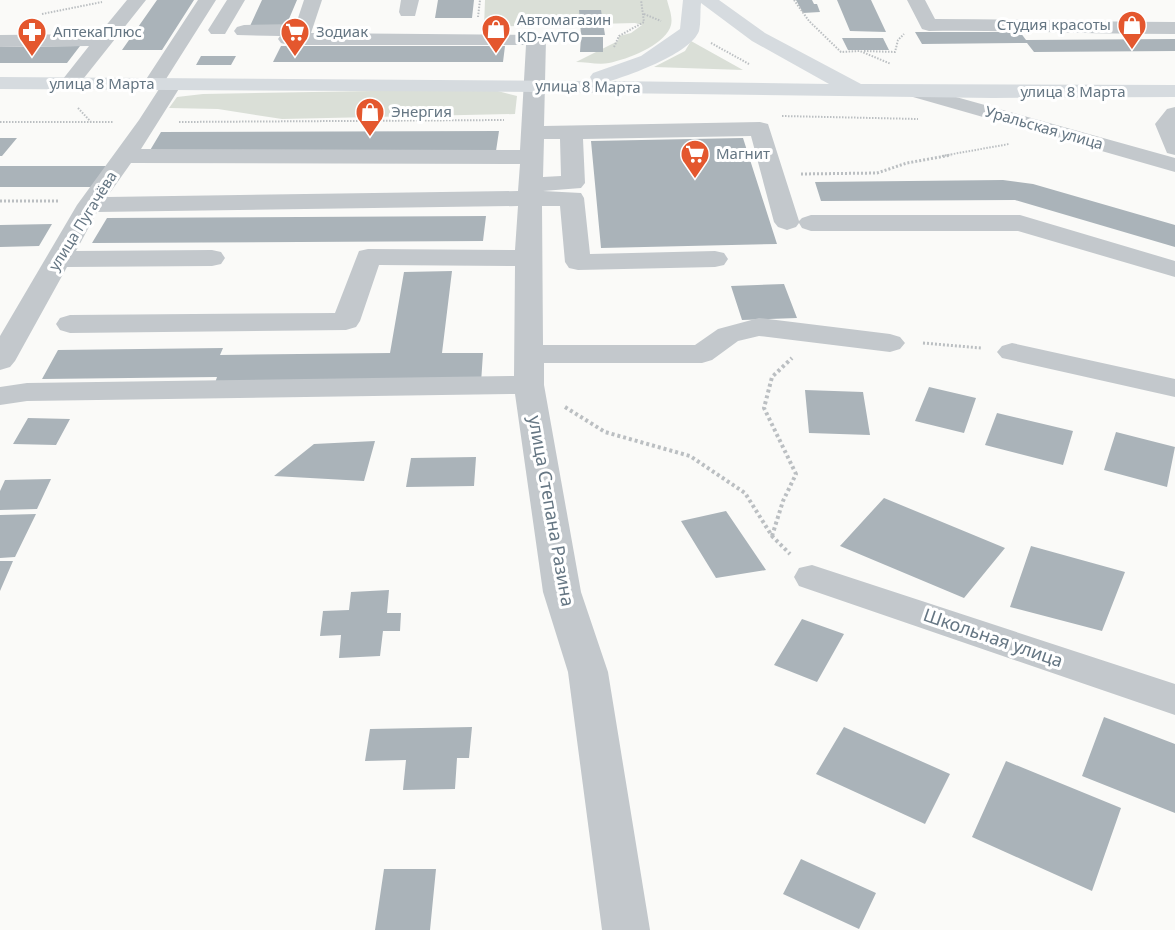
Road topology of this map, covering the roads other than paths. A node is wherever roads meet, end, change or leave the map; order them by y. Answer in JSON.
{"nodes":[{"id":1,"x":137,"y":0,"type":"edge"},
{"id":2,"x":207,"y":0,"type":"edge"},
{"id":3,"x":236,"y":0,"type":"edge"},
{"id":4,"x":313,"y":0,"type":"edge"},
{"id":5,"x":692,"y":0,"type":"edge"},
{"id":6,"x":708,"y":0,"type":"edge"},
{"id":7,"x":916,"y":0,"type":"edge"},
{"id":8,"x":1175,"y":28,"type":"edge"},
{"id":9,"x":218,"y":30,"type":"dead end"},
{"id":10,"x":244,"y":32,"type":"dead end"},
{"id":11,"x":288,"y":39,"type":"dead end"},
{"id":12,"x":104,"y":40,"type":"junction"},
{"id":13,"x":0,"y":41,"type":"edge"},
{"id":14,"x":0,"y":83,"type":"edge"},
{"id":15,"x":69,"y":84,"type":"junction"},
{"id":16,"x":162,"y":84,"type":"junction"},
{"id":17,"x":533,"y":86,"type":"junction"},
{"id":18,"x":857,"y":90,"type":"junction"},
{"id":19,"x":913,"y":91,"type":"junction"},
{"id":20,"x":1175,"y":91,"type":"edge"},
{"id":21,"x":1175,"y":114,"type":"edge"},
{"id":22,"x":571,"y":132,"type":"junction"},
{"id":23,"x":531,"y":136,"type":"junction"},
{"id":24,"x":1175,"y":148,"type":"edge"},
{"id":25,"x":124,"y":156,"type":"junction"},
{"id":26,"x":1175,"y":165,"type":"edge"},
{"id":27,"x":530,"y":191,"type":"junction"},
{"id":28,"x":91,"y":203,"type":"junction"},
{"id":29,"x":212,"y":258,"type":"dead end"},
{"id":30,"x":528,"y":258,"type":"junction"},
{"id":31,"x":716,"y":258,"type":"dead end"},
{"id":32,"x":58,"y":259,"type":"junction"},
{"id":33,"x":1175,"y":269,"type":"edge"},
{"id":34,"x":70,"y":324,"type":"dead end"},
{"id":35,"x":890,"y":343,"type":"road end"},
{"id":36,"x":1012,"y":352,"type":"road end"},
{"id":37,"x":0,"y":361,"type":"edge"},
{"id":38,"x":529,"y":369,"type":"junction"},
{"id":39,"x":1175,"y":388,"type":"edge"},
{"id":40,"x":0,"y":396,"type":"edge"},
{"id":41,"x":812,"y":577,"type":"road end"},
{"id":42,"x":1175,"y":700,"type":"edge"},
{"id":43,"x":626,"y":930,"type":"edge"}],
"edges":[{"from":1,"to":12,"type":"street"},
{"from":2,"to":16,"type":"street","name":"улица Пугачёва"},
{"from":3,"to":9,"type":"street"},
{"from":4,"to":10,"type":"street"},
{"from":5,"to":17,"type":"main road"},
{"from":6,"to":18,"type":"main road"},
{"from":7,"to":8,"type":"street"},
{"from":11,"to":17,"type":"street","name":"улица Степана Разина"},
{"from":12,"to":13,"type":"street"},
{"from":12,"to":15,"type":"street"},
{"from":14,"to":15,"type":"main road","name":"улица 8 Марта"},
{"from":15,"to":16,"type":"main road","name":"улица 8 Марта"},
{"from":16,"to":17,"type":"main road","name":"улица 8 Марта"},
{"from":16,"to":25,"type":"street","name":"улица Пугачёва"},
{"from":17,"to":18,"type":"main road","name":"улица 8 Марта"},
{"from":17,"to":23,"type":"street","name":"улица Степана Разина"},
{"from":18,"to":19,"type":"main road","name":"улица 8 Марта"},
{"from":19,"to":20,"type":"main road","name":"улица 8 Марта"},
{"from":19,"to":26,"type":"street","name":"Уральская улица"},
{"from":21,"to":24,"type":"street"},
{"from":22,"to":23,"type":"street"},
{"from":22,"to":27,"type":"street"},
{"from":22,"to":33,"type":"street"},
{"from":23,"to":25,"type":"street"},
{"from":23,"to":27,"type":"street","name":"улица Степана Разина"},
{"from":25,"to":28,"type":"street","name":"улица Пугачёва"},
{"from":27,"to":28,"type":"street"},
{"from":27,"to":30,"type":"street","name":"улица Степана Разина"},
{"from":27,"to":31,"type":"street"},
{"from":28,"to":32,"type":"street","name":"улица Пугачёва"},
{"from":29,"to":32,"type":"street"},
{"from":30,"to":34,"type":"street"},
{"from":30,"to":38,"type":"street","name":"улица Степана Разина"},
{"from":32,"to":37,"type":"street","name":"улица Пугачёва"},
{"from":35,"to":38,"type":"street"},
{"from":36,"to":39,"type":"street"},
{"from":38,"to":40,"type":"street"},
{"from":38,"to":43,"type":"street","name":"улица Степана Разина"},
{"from":41,"to":42,"type":"street","name":"Школьная улица"}]}
